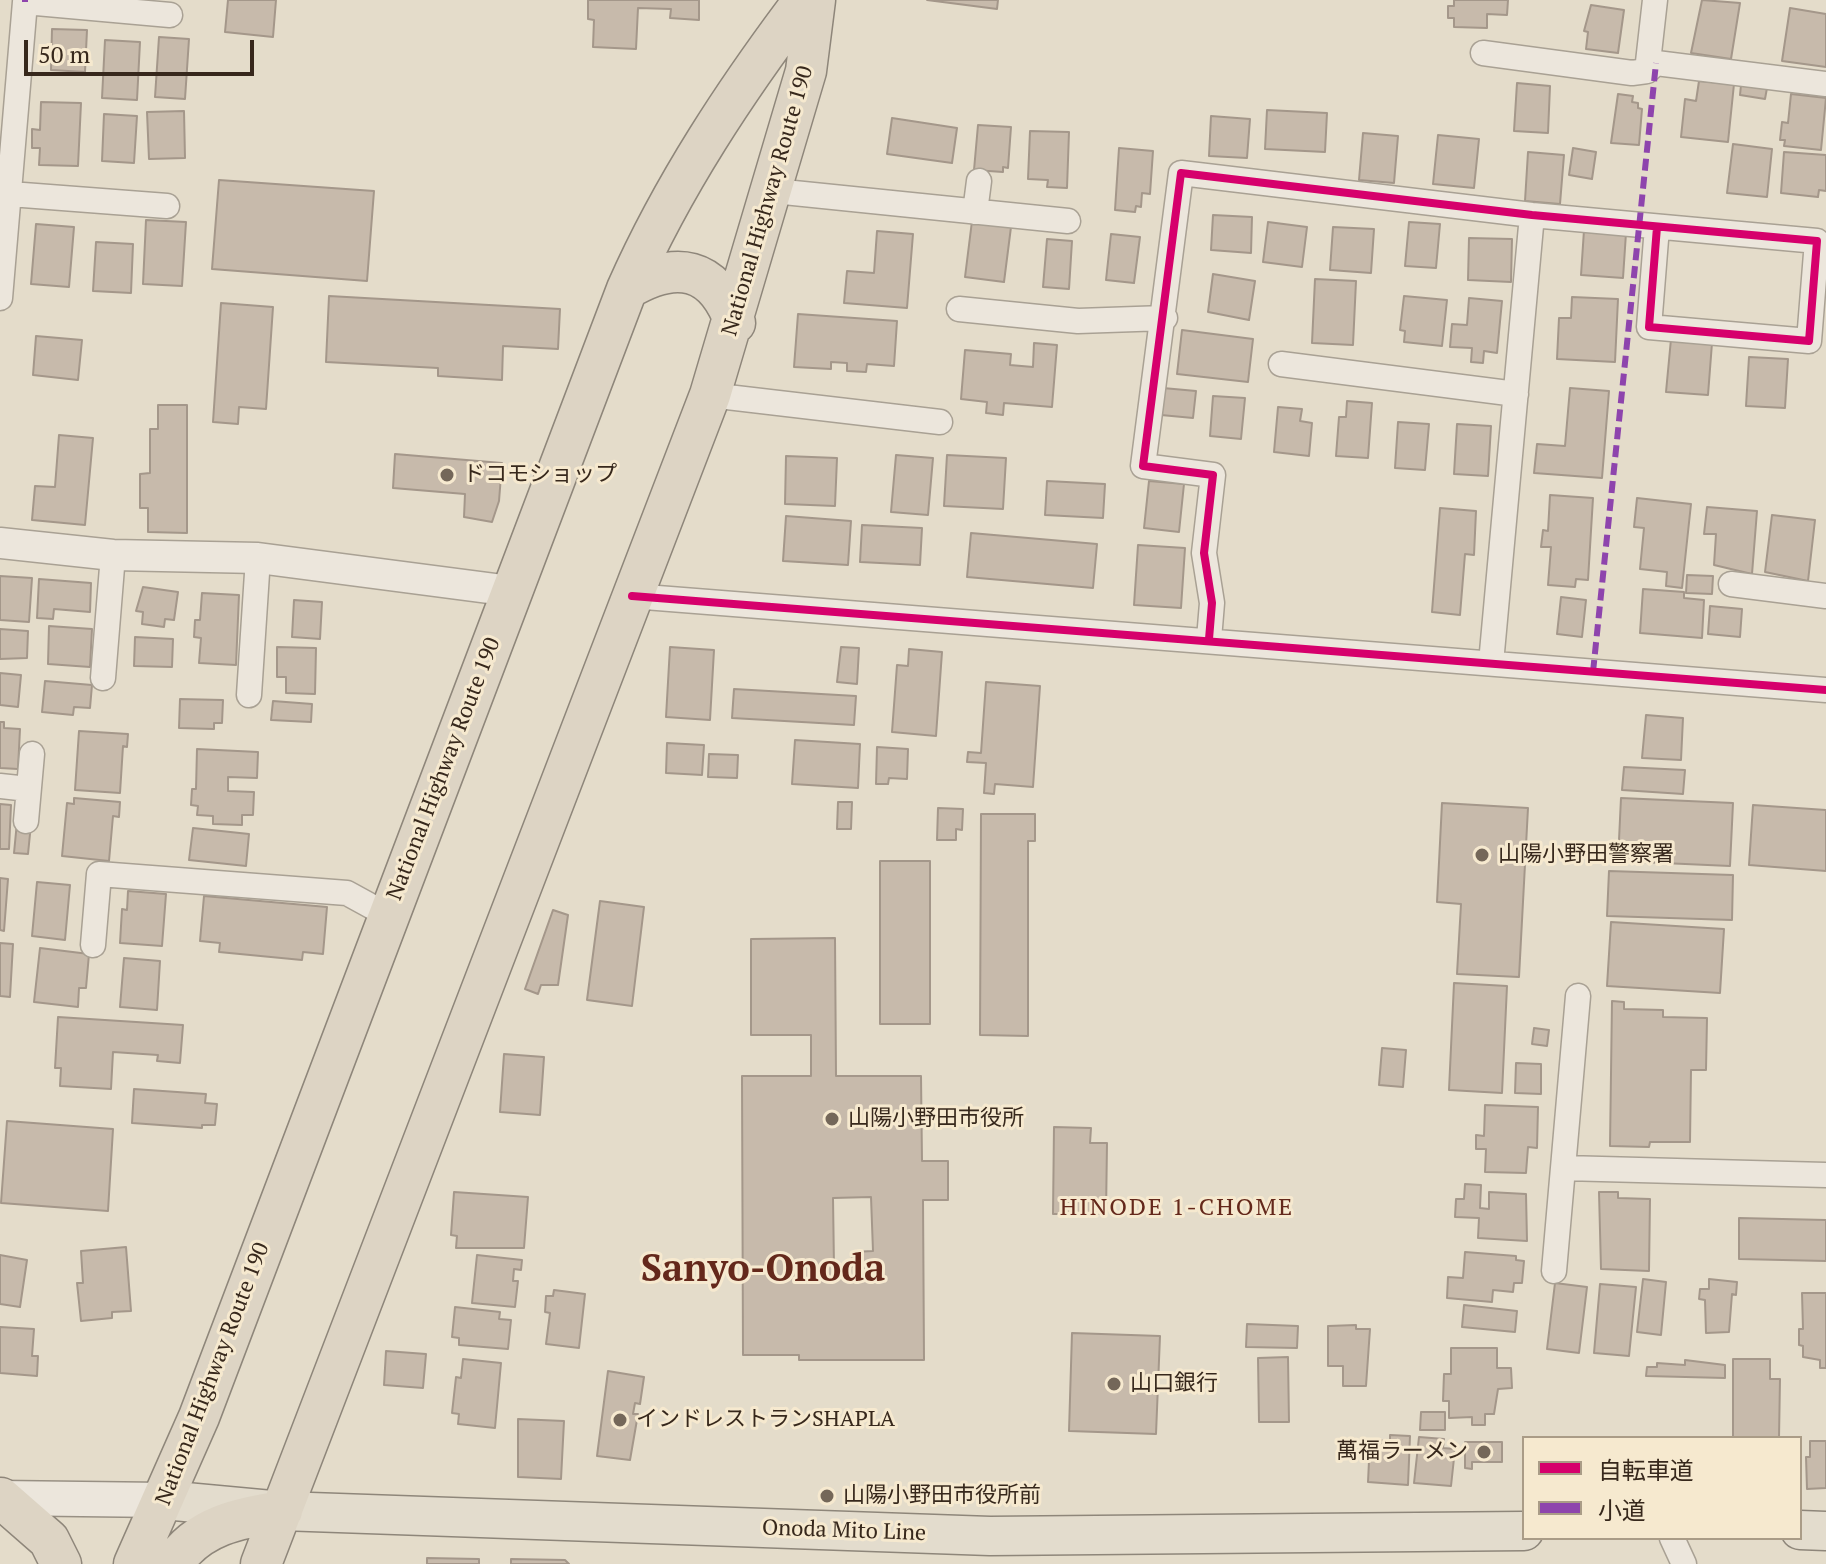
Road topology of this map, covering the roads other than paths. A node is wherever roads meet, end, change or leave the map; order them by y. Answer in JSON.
{"nodes":[{"id":1,"x":804,"y":0,"type":"edge"},
{"id":2,"x":815,"y":0,"type":"edge"},
{"id":3,"x":1655,"y":0,"type":"edge"},
{"id":4,"x":170,"y":15,"type":"dead end"},
{"id":5,"x":1483,"y":53,"type":"dead end"},
{"id":6,"x":1647,"y":71,"type":"junction"},
{"id":7,"x":1826,"y":84,"type":"edge"},
{"id":8,"x":979,"y":181,"type":"dead end"},
{"id":9,"x":774,"y":191,"type":"junction"},
{"id":10,"x":10,"y":194,"type":"junction"},
{"id":11,"x":167,"y":206,"type":"dead end"},
{"id":12,"x":975,"y":212,"type":"junction"},
{"id":13,"x":1532,"y":215,"type":"junction"},
{"id":14,"x":1068,"y":221,"type":"dead end"},
{"id":15,"x":1657,"y":227,"type":"junction"},
{"id":16,"x":627,"y":289,"type":"junction"},
{"id":17,"x":0,"y":298,"type":"edge"},
{"id":18,"x":959,"y":309,"type":"dead end"},
{"id":19,"x":1165,"y":318,"type":"junction"},
{"id":20,"x":735,"y":323,"type":"junction"},
{"id":21,"x":1281,"y":364,"type":"dead end"},
{"id":22,"x":1516,"y":394,"type":"junction"},
{"id":23,"x":710,"y":395,"type":"junction"},
{"id":24,"x":940,"y":422,"type":"dead end"},
{"id":25,"x":0,"y":543,"type":"edge"},
{"id":26,"x":113,"y":555,"type":"junction"},
{"id":27,"x":258,"y":558,"type":"junction"},
{"id":28,"x":1731,"y":584,"type":"dead end"},
{"id":29,"x":511,"y":591,"type":"junction"},
{"id":30,"x":632,"y":596,"type":"junction"},
{"id":31,"x":1826,"y":596,"type":"edge"},
{"id":32,"x":1209,"y":639,"type":"junction"},
{"id":33,"x":1491,"y":663,"type":"junction"},
{"id":34,"x":103,"y":678,"type":"dead end"},
{"id":35,"x":1826,"y":690,"type":"edge"},
{"id":36,"x":249,"y":695,"type":"dead end"},
{"id":37,"x":32,"y":754,"type":"dead end"},
{"id":38,"x":0,"y":786,"type":"edge"},
{"id":39,"x":28,"y":789,"type":"junction"},
{"id":40,"x":26,"y":821,"type":"dead end"},
{"id":41,"x":389,"y":916,"type":"junction"},
{"id":42,"x":93,"y":945,"type":"dead end"},
{"id":43,"x":1578,"y":996,"type":"dead end"},
{"id":44,"x":1564,"y":1168,"type":"junction"},
{"id":45,"x":1826,"y":1175,"type":"edge"},
{"id":46,"x":1554,"y":1271,"type":"dead end"},
{"id":47,"x":0,"y":1498,"type":"edge"},
{"id":48,"x":164,"y":1500,"type":"junction"},
{"id":49,"x":282,"y":1511,"type":"junction"},
{"id":50,"x":1802,"y":1530,"type":"edge"},
{"id":51,"x":1522,"y":1531,"type":"edge"},
{"id":52,"x":1826,"y":1531,"type":"edge"},
{"id":53,"x":1673,"y":1540,"type":"edge"},
{"id":54,"x":61,"y":1564,"type":"edge"},
{"id":55,"x":134,"y":1564,"type":"edge"},
{"id":56,"x":173,"y":1564,"type":"edge"},
{"id":57,"x":261,"y":1564,"type":"edge"},
{"id":58,"x":1684,"y":1564,"type":"edge"}],
"edges":[{"from":1,"to":16,"type":"highway","name":"National Highway Route 190"},
{"from":2,"to":9,"type":"highway","name":"National Highway Route 190"},
{"from":3,"to":6,"type":"street"},
{"from":4,"to":10,"type":"street"},
{"from":5,"to":6,"type":"street"},
{"from":6,"to":7,"type":"street"},
{"from":8,"to":12,"type":"street"},
{"from":9,"to":12,"type":"street"},
{"from":9,"to":20,"type":"highway","name":"National Highway Route 190"},
{"from":10,"to":11,"type":"street"},
{"from":10,"to":17,"type":"street"},
{"from":12,"to":14,"type":"street"},
{"from":13,"to":15,"type":"street"},
{"from":13,"to":19,"type":"street"},
{"from":13,"to":22,"type":"street"},
{"from":15,"to":15,"type":"street"},
{"from":16,"to":20,"type":"highway"},
{"from":16,"to":29,"type":"highway","name":"National Highway Route 190"},
{"from":18,"to":19,"type":"street"},
{"from":19,"to":32,"type":"street"},
{"from":20,"to":23,"type":"highway","name":"National Highway Route 190"},
{"from":21,"to":22,"type":"street"},
{"from":22,"to":33,"type":"street"},
{"from":23,"to":24,"type":"street"},
{"from":23,"to":30,"type":"highway","name":"National Highway Route 190"},
{"from":25,"to":26,"type":"street"},
{"from":26,"to":27,"type":"street"},
{"from":26,"to":34,"type":"street"},
{"from":27,"to":29,"type":"street"},
{"from":27,"to":36,"type":"street"},
{"from":28,"to":31,"type":"street"},
{"from":29,"to":41,"type":"highway","name":"National Highway Route 190"},
{"from":30,"to":32,"type":"street"},
{"from":30,"to":49,"type":"highway","name":"National Highway Route 190"},
{"from":32,"to":33,"type":"street"},
{"from":33,"to":35,"type":"street"},
{"from":37,"to":39,"type":"street"},
{"from":38,"to":39,"type":"street"},
{"from":39,"to":40,"type":"street"},
{"from":41,"to":42,"type":"street"},
{"from":41,"to":48,"type":"highway","name":"National Highway Route 190"},
{"from":43,"to":44,"type":"street"},
{"from":44,"to":45,"type":"street"},
{"from":44,"to":46,"type":"street"},
{"from":47,"to":48,"type":"main road"},
{"from":47,"to":54,"type":"highway"},
{"from":48,"to":49,"type":"main road","name":"Onoda Mito Line"},
{"from":48,"to":55,"type":"highway","name":"National Highway Route 190"},
{"from":49,"to":51,"type":"main road","name":"Onoda Mito Line"},
{"from":49,"to":56,"type":"highway"},
{"from":49,"to":57,"type":"highway","name":"National Highway Route 190"},
{"from":50,"to":52,"type":"main road"},
{"from":53,"to":58,"type":"street"}]}
